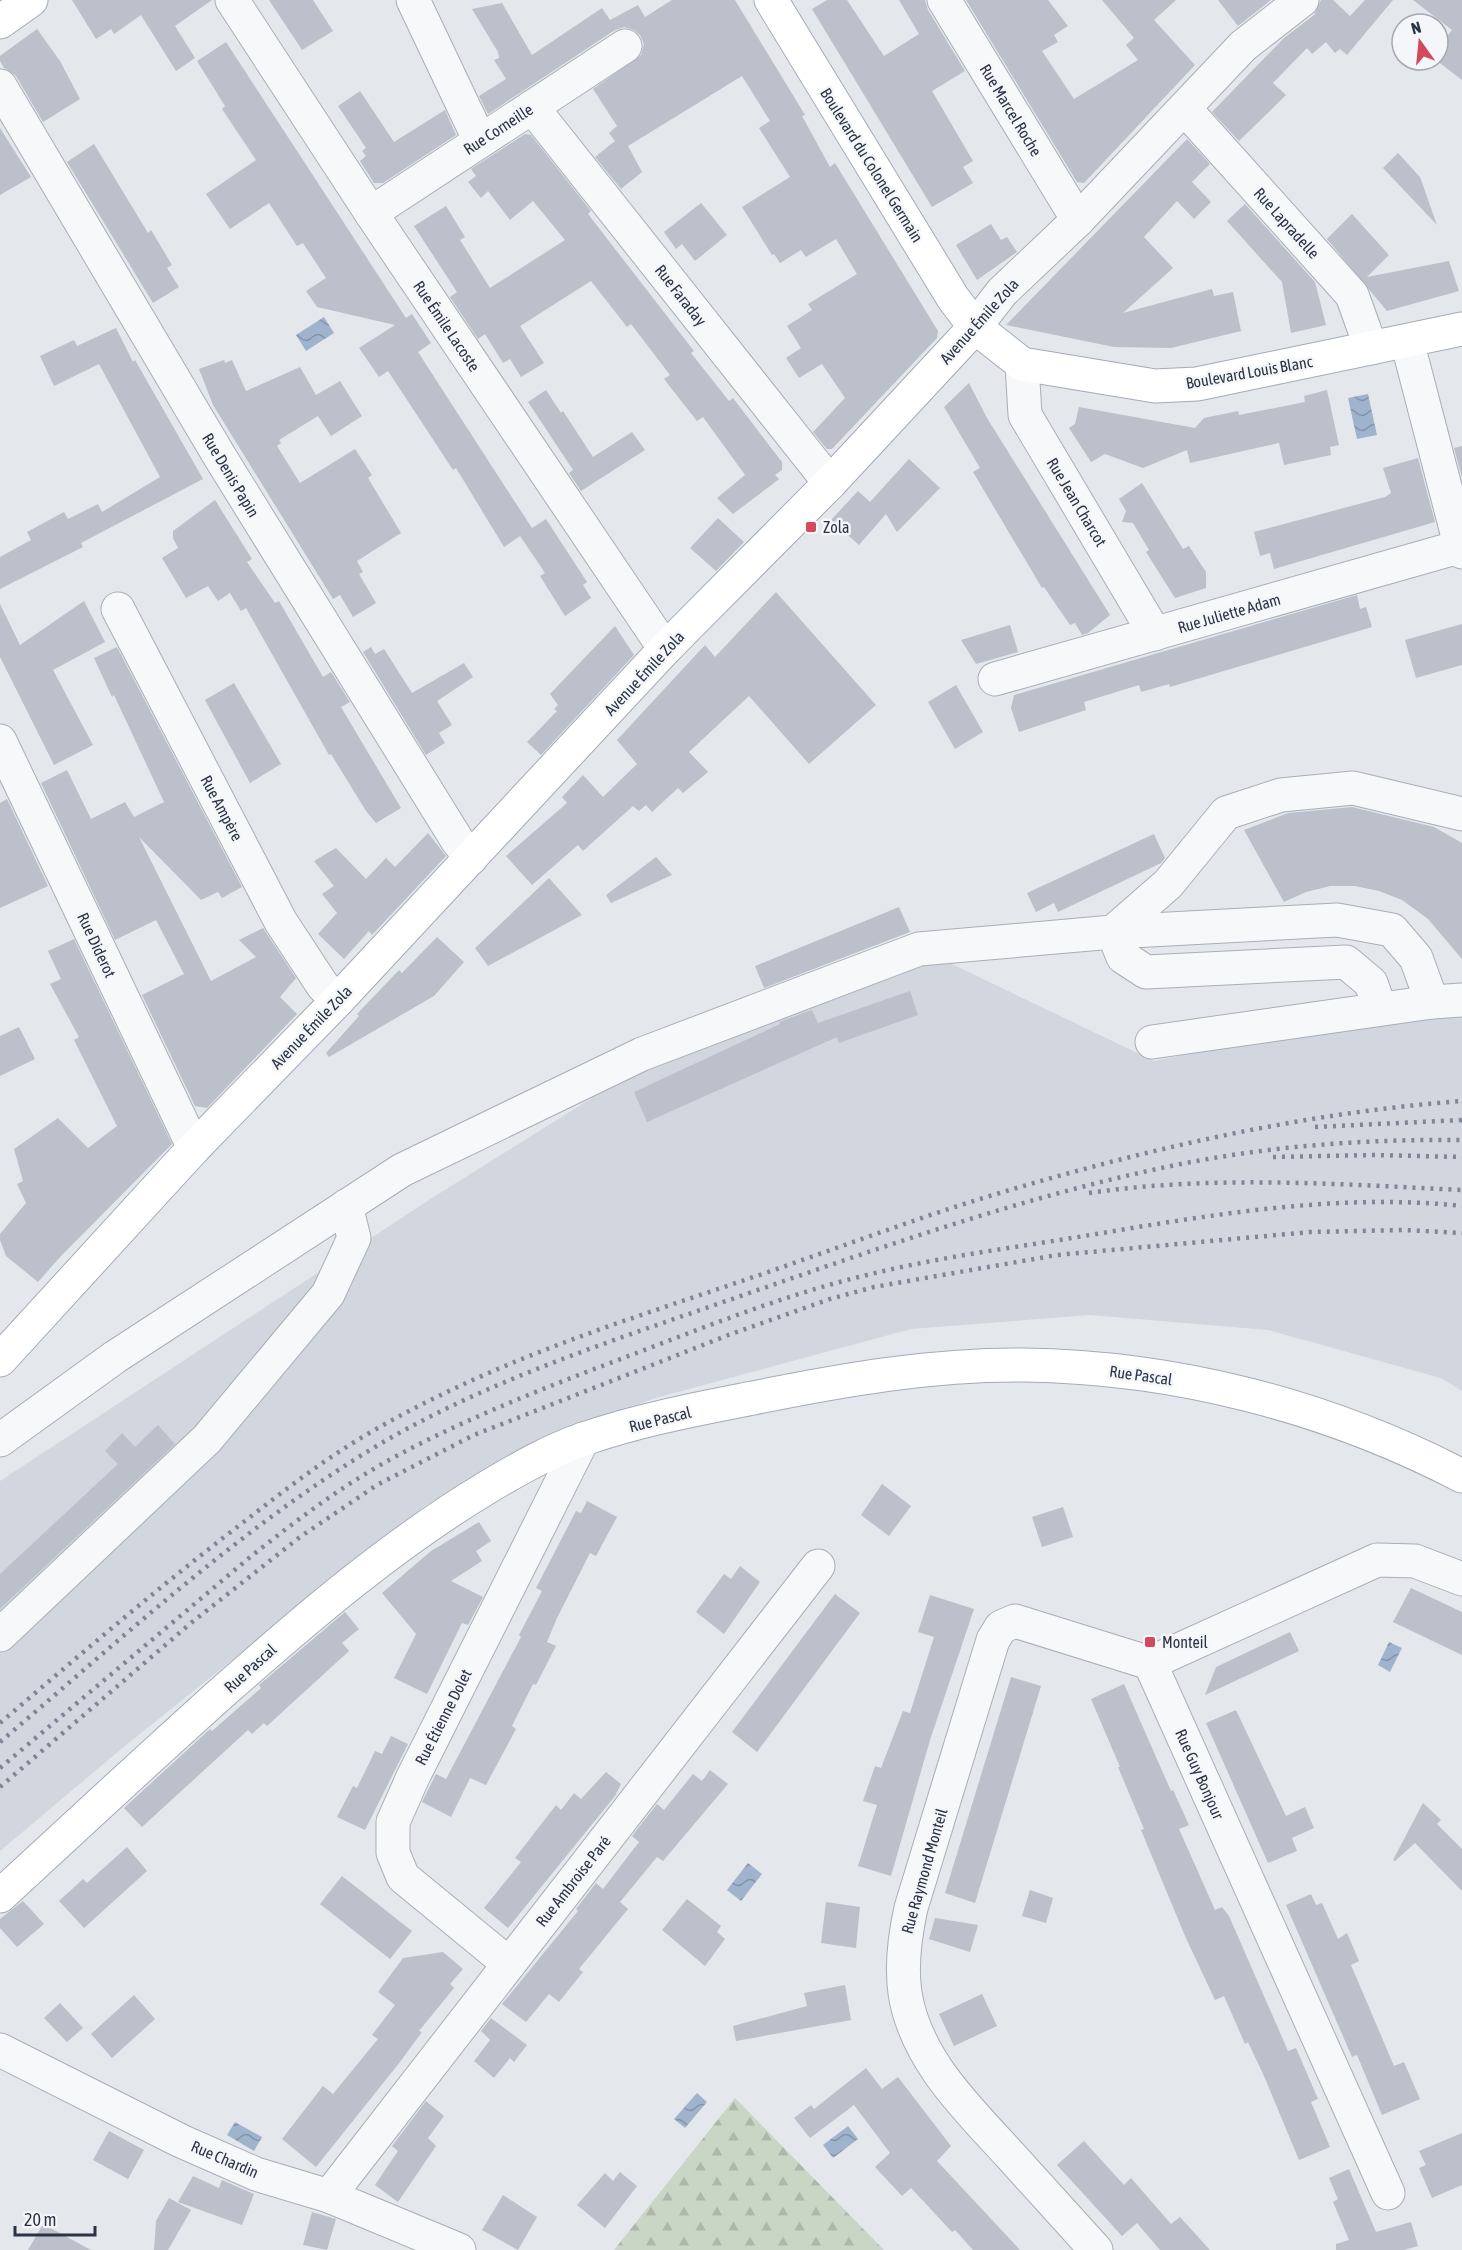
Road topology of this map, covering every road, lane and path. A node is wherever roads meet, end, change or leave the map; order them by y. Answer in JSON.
{"nodes":[{"id":1,"x":31,"y":0,"type":"edge"},
{"id":2,"x":232,"y":0,"type":"edge"},
{"id":3,"x":413,"y":0,"type":"edge"},
{"id":4,"x":771,"y":0,"type":"edge"},
{"id":5,"x":944,"y":0,"type":"edge"},
{"id":6,"x":1302,"y":0,"type":"edge"},
{"id":7,"x":0,"y":22,"type":"edge"},
{"id":8,"x":625,"y":46,"type":"dead end"},
{"id":9,"x":0,"y":86,"type":"edge"},
{"id":10,"x":532,"y":107,"type":"junction"},
{"id":11,"x":1185,"y":109,"type":"junction"},
{"id":12,"x":480,"y":141,"type":"junction"},
{"id":13,"x":371,"y":213,"type":"junction"},
{"id":14,"x":1078,"y":220,"type":"junction"},
{"id":15,"x":975,"y":327,"type":"junction"},
{"id":16,"x":1462,"y":329,"type":"edge"},
{"id":17,"x":1407,"y":341,"type":"junction"},
{"id":18,"x":1371,"y":348,"type":"junction"},
{"id":19,"x":1022,"y":364,"type":"junction"},
{"id":20,"x":830,"y":483,"type":"junction"},
{"id":21,"x":1461,"y":548,"type":"edge"},
{"id":22,"x":118,"y":609,"type":"dead end"},
{"id":23,"x":1155,"y":634,"type":"junction"},
{"id":24,"x":665,"y":649,"type":"junction"},
{"id":25,"x":996,"y":679,"type":"dead end"},
{"id":26,"x":0,"y":741,"type":"edge"},
{"id":27,"x":1462,"y":814,"type":"edge"},
{"id":28,"x":471,"y":858,"type":"junction"},
{"id":29,"x":1113,"y":932,"type":"junction"},
{"id":30,"x":338,"y":1000,"type":"junction"},
{"id":31,"x":1447,"y":1001,"type":"edge"},
{"id":32,"x":1380,"y":1009,"type":"junction"},
{"id":33,"x":1152,"y":1042,"type":"dead end"},
{"id":34,"x":194,"y":1148,"type":"junction"},
{"id":35,"x":346,"y":1206,"type":"junction"},
{"id":36,"x":0,"y":1360,"type":"edge"},
{"id":37,"x":583,"y":1439,"type":"junction"},
{"id":38,"x":0,"y":1440,"type":"edge"},
{"id":39,"x":1462,"y":1476,"type":"edge"},
{"id":40,"x":818,"y":1566,"type":"dead end"},
{"id":41,"x":1462,"y":1579,"type":"edge"},
{"id":42,"x":0,"y":1635,"type":"edge"},
{"id":43,"x":1150,"y":1663,"type":"junction"},
{"id":44,"x":0,"y":1896,"type":"edge"},
{"id":45,"x":509,"y":1964,"type":"junction"},
{"id":46,"x":0,"y":2050,"type":"edge"},
{"id":47,"x":1388,"y":2193,"type":"dead end"},
{"id":48,"x":329,"y":2196,"type":"junction"},
{"id":49,"x":459,"y":2250,"type":"edge"},
{"id":50,"x":1096,"y":2250,"type":"edge"}],
"edges":[{"from":1,"to":7,"type":"main road"},
{"from":2,"to":13,"type":"street","name":"Rue Émile Lacoste"},
{"from":3,"to":12,"type":"street"},
{"from":4,"to":15,"type":"main road","name":"Boulevard du Colonel Germain"},
{"from":5,"to":14,"type":"street","name":"Rue Marcel Roche"},
{"from":6,"to":11,"type":"street","name":"Avenue Émile Zola"},
{"from":8,"to":10,"type":"street","name":"Rue Corneille"},
{"from":9,"to":28,"type":"street","name":"Rue Denis Papin"},
{"from":10,"to":12,"type":"street","name":"Rue Corneille"},
{"from":10,"to":20,"type":"street","name":"Rue Faraday"},
{"from":11,"to":14,"type":"street","name":"Avenue Émile Zola"},
{"from":11,"to":18,"type":"street","name":"Rue Lapradelle"},
{"from":12,"to":13,"type":"street","name":"Rue Corneille"},
{"from":13,"to":24,"type":"street","name":"Rue Émile Lacoste"},
{"from":14,"to":15,"type":"street","name":"Avenue Émile Zola"},
{"from":15,"to":19,"type":"main road","name":"Boulevard Louis Blanc"},
{"from":15,"to":20,"type":"main road","name":"Avenue Émile Zola"},
{"from":16,"to":17,"type":"main road","name":"Boulevard Louis Blanc"},
{"from":17,"to":18,"type":"main road","name":"Boulevard Louis Blanc"},
{"from":17,"to":21,"type":"street"},
{"from":18,"to":19,"type":"main road","name":"Boulevard Louis Blanc"},
{"from":19,"to":23,"type":"street","name":"Rue Jean Charcot"},
{"from":20,"to":24,"type":"main road","name":"Avenue Émile Zola"},
{"from":21,"to":23,"type":"street","name":"Rue Juliette Adam"},
{"from":22,"to":30,"type":"street","name":"Rue Ampère"},
{"from":23,"to":25,"type":"street","name":"Rue Juliette Adam"},
{"from":24,"to":28,"type":"main road","name":"Avenue Émile Zola"},
{"from":26,"to":34,"type":"street","name":"Rue Diderot"},
{"from":27,"to":29,"type":"street"},
{"from":28,"to":30,"type":"main road","name":"Avenue Émile Zola"},
{"from":29,"to":31,"type":"street"},
{"from":29,"to":32,"type":"street"},
{"from":29,"to":35,"type":"street"},
{"from":30,"to":34,"type":"main road","name":"Avenue Émile Zola"},
{"from":31,"to":32,"type":"street"},
{"from":32,"to":33,"type":"street"},
{"from":34,"to":36,"type":"main road","name":"Avenue Émile Zola"},
{"from":35,"to":38,"type":"street"},
{"from":35,"to":42,"type":"street"},
{"from":37,"to":39,"type":"main road","name":"Rue Pascal"},
{"from":37,"to":44,"type":"main road","name":"Rue Pascal"},
{"from":37,"to":45,"type":"street","name":"Rue Étienne Dolet"},
{"from":40,"to":45,"type":"street","name":"Rue Ambroise Paré"},
{"from":41,"to":43,"type":"street"},
{"from":43,"to":47,"type":"street","name":"Rue Guy Bonjour"},
{"from":43,"to":50,"type":"street","name":"Rue Raymond Monteil"},
{"from":45,"to":48,"type":"street","name":"Rue Ambroise Paré"},
{"from":46,"to":48,"type":"street","name":"Rue Chardin"},
{"from":48,"to":49,"type":"street","name":"Rue Chardin"}]}
